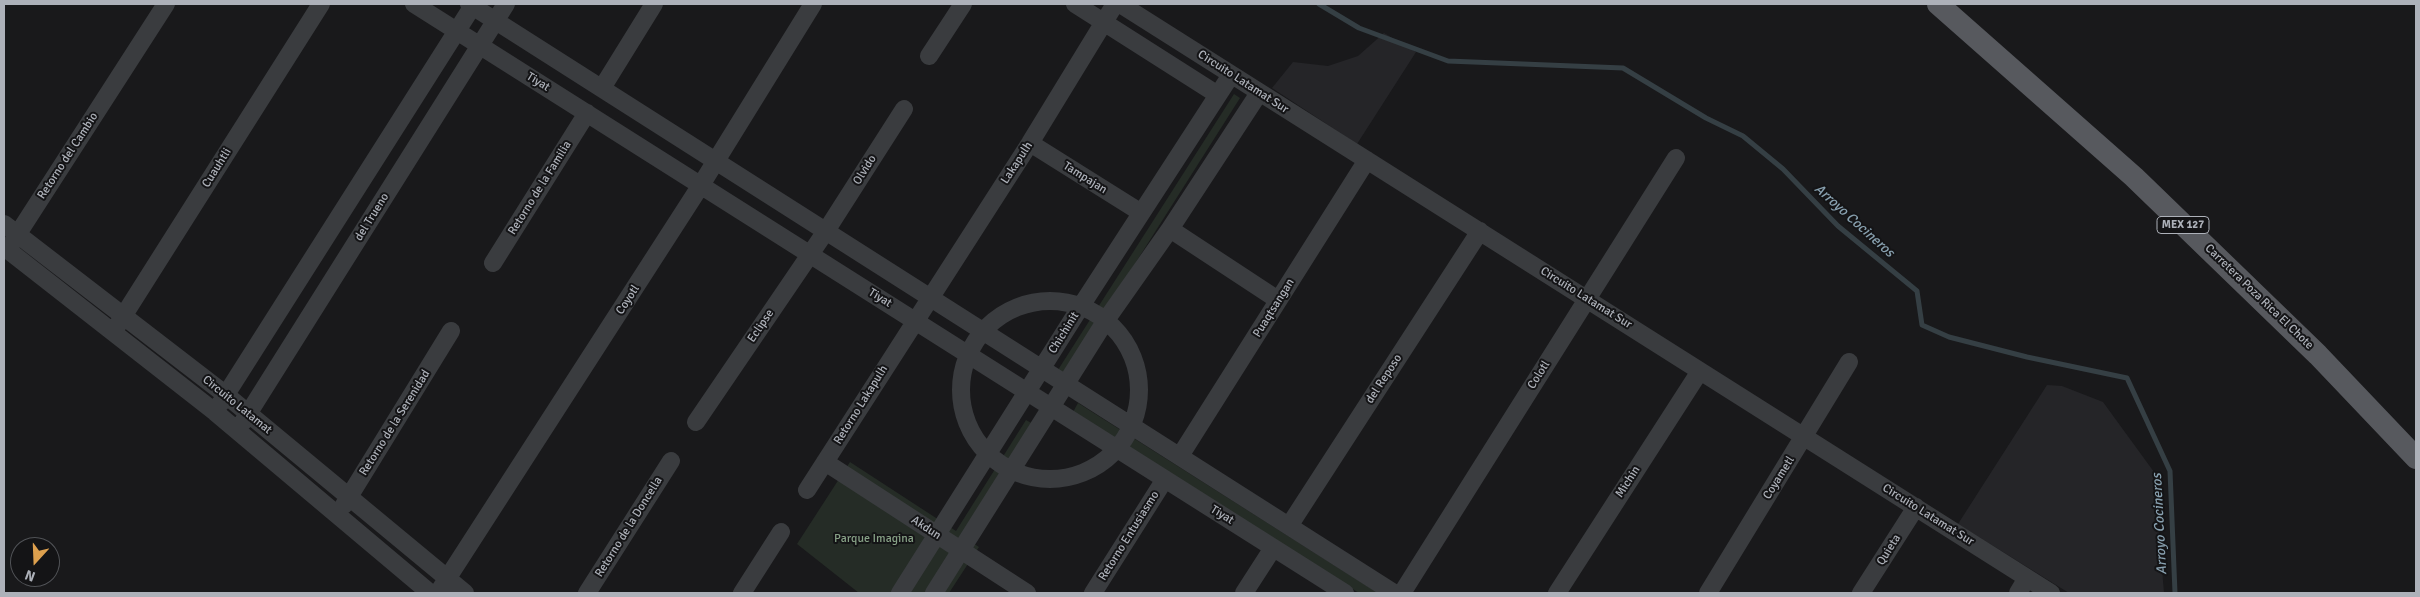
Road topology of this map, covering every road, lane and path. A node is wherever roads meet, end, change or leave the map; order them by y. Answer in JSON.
{"nodes":[{"id":1,"x":166,"y":4,"type":"edge"},
{"id":2,"x":321,"y":4,"type":"edge"},
{"id":3,"x":414,"y":4,"type":"edge"},
{"id":4,"x":472,"y":4,"type":"edge"},
{"id":5,"x":506,"y":4,"type":"edge"},
{"id":6,"x":654,"y":4,"type":"edge"},
{"id":7,"x":813,"y":4,"type":"edge"},
{"id":8,"x":963,"y":4,"type":"edge"},
{"id":9,"x":1075,"y":4,"type":"edge"},
{"id":10,"x":1115,"y":4,"type":"edge"},
{"id":11,"x":1120,"y":4,"type":"edge"},
{"id":12,"x":1938,"y":4,"type":"edge"},
{"id":13,"x":496,"y":21,"type":"junction"},
{"id":14,"x":1104,"y":22,"type":"junction"},
{"id":15,"x":457,"y":30,"type":"junction"},
{"id":16,"x":480,"y":45,"type":"junction"},
{"id":17,"x":929,"y":56,"type":"dead end"},
{"id":18,"x":1231,"y":74,"type":"junction"},
{"id":19,"x":602,"y":88,"type":"junction"},
{"id":20,"x":1259,"y":93,"type":"junction"},
{"id":21,"x":1218,"y":95,"type":"junction"},
{"id":22,"x":904,"y":109,"type":"dead end"},
{"id":23,"x":587,"y":113,"type":"junction"},
{"id":24,"x":1030,"y":143,"type":"junction"},
{"id":25,"x":1676,"y":158,"type":"dead end"},
{"id":26,"x":1367,"y":160,"type":"junction"},
{"id":27,"x":716,"y":161,"type":"junction"},
{"id":28,"x":701,"y":185,"type":"junction"},
{"id":29,"x":1140,"y":212,"type":"junction"},
{"id":30,"x":11,"y":229,"type":"edge"},
{"id":31,"x":1170,"y":229,"type":"junction"},
{"id":32,"x":826,"y":231,"type":"junction"},
{"id":33,"x":1480,"y":231,"type":"junction"},
{"id":34,"x":6,"y":248,"type":"edge"},
{"id":35,"x":809,"y":254,"type":"junction"},
{"id":36,"x":493,"y":263,"type":"dead end"},
{"id":37,"x":930,"y":297,"type":"junction"},
{"id":38,"x":1587,"y":299,"type":"junction"},
{"id":39,"x":1278,"y":300,"type":"junction"},
{"id":40,"x":1081,"y":306,"type":"junction"},
{"id":41,"x":124,"y":317,"type":"junction"},
{"id":42,"x":915,"y":320,"type":"junction"},
{"id":43,"x":1106,"y":320,"type":"junction"},
{"id":44,"x":451,"y":331,"type":"dead end"},
{"id":45,"x":982,"y":331,"type":"junction"},
{"id":46,"x":112,"y":332,"type":"junction"},
{"id":47,"x":967,"y":354,"type":"junction"},
{"id":48,"x":1849,"y":362,"type":"dead end"},
{"id":49,"x":1041,"y":368,"type":"junction"},
{"id":50,"x":1700,"y":371,"type":"junction"},
{"id":51,"x":1066,"y":384,"type":"junction"},
{"id":52,"x":1027,"y":392,"type":"junction"},
{"id":53,"x":226,"y":395,"type":"junction"},
{"id":54,"x":1052,"y":407,"type":"junction"},
{"id":55,"x":215,"y":412,"type":"junction"},
{"id":56,"x":248,"y":413,"type":"junction"},
{"id":57,"x":696,"y":422,"type":"dead end"},
{"id":58,"x":1132,"y":426,"type":"junction"},
{"id":59,"x":237,"y":431,"type":"junction"},
{"id":60,"x":1804,"y":437,"type":"junction"},
{"id":61,"x":1117,"y":449,"type":"junction"},
{"id":62,"x":987,"y":454,"type":"junction"},
{"id":63,"x":1180,"y":456,"type":"junction"},
{"id":64,"x":2416,"y":458,"type":"edge"},
{"id":65,"x":671,"y":462,"type":"dead end"},
{"id":66,"x":825,"y":462,"type":"junction"},
{"id":67,"x":1012,"y":471,"type":"junction"},
{"id":68,"x":1165,"y":479,"type":"junction"},
{"id":69,"x":807,"y":490,"type":"dead end"},
{"id":70,"x":349,"y":497,"type":"junction"},
{"id":71,"x":1249,"y":500,"type":"junction"},
{"id":72,"x":1916,"y":507,"type":"junction"},
{"id":73,"x":338,"y":515,"type":"junction"},
{"id":74,"x":1233,"y":522,"type":"junction"},
{"id":75,"x":1289,"y":526,"type":"junction"},
{"id":76,"x":781,"y":532,"type":"dead end"},
{"id":77,"x":937,"y":535,"type":"junction"},
{"id":78,"x":1273,"y":548,"type":"junction"},
{"id":79,"x":961,"y":551,"type":"junction"},
{"id":80,"x":2027,"y":578,"type":"junction"},
{"id":81,"x":443,"y":586,"type":"edge"},
{"id":82,"x":430,"y":593,"type":"edge"},
{"id":83,"x":465,"y":593,"type":"edge"},
{"id":84,"x":587,"y":593,"type":"edge"},
{"id":85,"x":742,"y":593,"type":"edge"},
{"id":86,"x":900,"y":593,"type":"edge"},
{"id":87,"x":934,"y":593,"type":"edge"},
{"id":88,"x":1027,"y":593,"type":"edge"},
{"id":89,"x":1093,"y":593,"type":"edge"},
{"id":90,"x":1244,"y":593,"type":"edge"},
{"id":91,"x":1345,"y":593,"type":"edge"},
{"id":92,"x":1394,"y":593,"type":"edge"},
{"id":93,"x":1402,"y":593,"type":"edge"},
{"id":94,"x":1557,"y":593,"type":"edge"},
{"id":95,"x":1708,"y":593,"type":"edge"},
{"id":96,"x":1861,"y":593,"type":"edge"},
{"id":97,"x":2018,"y":593,"type":"edge"},
{"id":98,"x":2051,"y":593,"type":"edge"}],
"edges":[{"from":1,"to":30,"type":"street","name":"Retorno del Cambio"},
{"from":2,"to":41,"type":"street","name":"Cuauhtli"},
{"from":3,"to":15,"type":"street","name":"Tiyat"},
{"from":4,"to":13,"type":"street"},
{"from":4,"to":15,"type":"street"},
{"from":5,"to":13,"type":"street","name":"del Trueno"},
{"from":6,"to":19,"type":"street"},
{"from":7,"to":27,"type":"street","name":"Coyotl"},
{"from":8,"to":17,"type":"street"},
{"from":9,"to":14,"type":"street","name":"Circuito Latamat Sur"},
{"from":10,"to":14,"type":"street","name":"Lakapulh"},
{"from":11,"to":18,"type":"street","name":"Circuito Latamat Sur"},
{"from":12,"to":64,"type":"main road","name":"Carretera Poza Rica El Chote","number":"MEX 127"},
{"from":13,"to":16,"type":"street","name":"del Trueno"},
{"from":13,"to":19,"type":"street"},
{"from":14,"to":21,"type":"street","name":"Circuito Latamat Sur"},
{"from":14,"to":24,"type":"street","name":"Lakapulh"},
{"from":15,"to":16,"type":"street","name":"Tiyat"},
{"from":15,"to":53,"type":"street"},
{"from":16,"to":23,"type":"street","name":"Tiyat"},
{"from":16,"to":56,"type":"street","name":"del Trueno"},
{"from":18,"to":20,"type":"street","name":"Circuito Latamat Sur"},
{"from":18,"to":21,"type":"street","name":"Chichinit"},
{"from":19,"to":27,"type":"street"},
{"from":20,"to":26,"type":"street","name":"Circuito Latamat Sur"},
{"from":20,"to":31,"type":"street"},
{"from":21,"to":29,"type":"street","name":"Chichinit"},
{"from":22,"to":32,"type":"street","name":"Olvido"},
{"from":23,"to":28,"type":"street","name":"Tiyat"},
{"from":23,"to":36,"type":"street","name":"Retorno de la Familia"},
{"from":24,"to":29,"type":"street","name":"Tampajan"},
{"from":24,"to":37,"type":"street","name":"Lakapulh"},
{"from":25,"to":38,"type":"street","name":"Colotl"},
{"from":26,"to":33,"type":"street","name":"Circuito Latamat Sur"},
{"from":26,"to":39,"type":"street","name":"Puaqtsangan"},
{"from":27,"to":28,"type":"street","name":"Coyotl"},
{"from":27,"to":32,"type":"street"},
{"from":28,"to":35,"type":"street","name":"Tiyat"},
{"from":28,"to":81,"type":"street","name":"Coyotl"},
{"from":29,"to":40,"type":"street","name":"Chichinit"},
{"from":30,"to":34,"type":"street","name":"Retorno del Cambio"},
{"from":30,"to":41,"type":"street","name":"Circuito Latamat"},
{"from":31,"to":39,"type":"street"},
{"from":31,"to":43,"type":"street"},
{"from":32,"to":35,"type":"street","name":"Eclipse"},
{"from":32,"to":37,"type":"street"},
{"from":33,"to":38,"type":"street","name":"Circuito Latamat Sur"},
{"from":33,"to":75,"type":"street","name":"del Reposo"},
{"from":34,"to":46,"type":"street","name":"Circuito Latamat"},
{"from":35,"to":42,"type":"street","name":"Tiyat"},
{"from":35,"to":57,"type":"street","name":"Eclipse"},
{"from":37,"to":42,"type":"street","name":"Lakapulh"},
{"from":37,"to":45,"type":"street"},
{"from":38,"to":50,"type":"street","name":"Circuito Latamat Sur"},
{"from":38,"to":93,"type":"street","name":"Colotl"},
{"from":39,"to":63,"type":"street","name":"Puaqtsangan"},
{"from":40,"to":43,"type":"street"},
{"from":40,"to":45,"type":"street"},
{"from":40,"to":49,"type":"street","name":"Chichinit"},
{"from":41,"to":46,"type":"street","name":"Cuauhtli"},
{"from":41,"to":53,"type":"street","name":"Circuito Latamat"},
{"from":42,"to":47,"type":"street","name":"Tiyat"},
{"from":42,"to":66,"type":"street","name":"Retorno Lakapulh"},
{"from":43,"to":51,"type":"street"},
{"from":43,"to":58,"type":"street"},
{"from":44,"to":70,"type":"street","name":"Retorno de la Serenidad"},
{"from":45,"to":47,"type":"street"},
{"from":45,"to":49,"type":"street"},
{"from":46,"to":55,"type":"street","name":"Circuito Latamat"},
{"from":47,"to":52,"type":"street","name":"Tiyat"},
{"from":47,"to":62,"type":"street"},
{"from":48,"to":60,"type":"street","name":"Coyametl"},
{"from":49,"to":51,"type":"street"},
{"from":49,"to":52,"type":"street","name":"Chichinit"},
{"from":50,"to":60,"type":"street","name":"Circuito Latamat Sur"},
{"from":50,"to":94,"type":"street","name":"Michin"},
{"from":51,"to":54,"type":"street"},
{"from":51,"to":58,"type":"street"},
{"from":52,"to":54,"type":"street","name":"Tiyat"},
{"from":52,"to":62,"type":"street","name":"Chichinit"},
{"from":53,"to":55,"type":"street"},
{"from":53,"to":56,"type":"street","name":"Circuito Latamat"},
{"from":54,"to":61,"type":"street","name":"Tiyat"},
{"from":54,"to":67,"type":"street"},
{"from":55,"to":59,"type":"street","name":"Circuito Latamat"},
{"from":56,"to":59,"type":"street","name":"del Trueno"},
{"from":56,"to":70,"type":"street","name":"Circuito Latamat"},
{"from":58,"to":61,"type":"street"},
{"from":58,"to":63,"type":"street"},
{"from":59,"to":73,"type":"street","name":"Circuito Latamat"},
{"from":60,"to":72,"type":"street","name":"Circuito Latamat Sur"},
{"from":60,"to":95,"type":"street","name":"Coyametl"},
{"from":61,"to":67,"type":"street"},
{"from":61,"to":68,"type":"street","name":"Tiyat"},
{"from":62,"to":67,"type":"street"},
{"from":62,"to":77,"type":"street","name":"Chichinit"},
{"from":63,"to":71,"type":"street"},
{"from":65,"to":84,"type":"street","name":"Retorno de la Doncella"},
{"from":66,"to":69,"type":"street","name":"Retorno Lakapulh"},
{"from":66,"to":77,"type":"street","name":"Akdun"},
{"from":67,"to":79,"type":"street"},
{"from":68,"to":74,"type":"street","name":"Tiyat"},
{"from":68,"to":89,"type":"street","name":"Retorno Entusiasmo"},
{"from":70,"to":73,"type":"street","name":"Retorno de la Serenidad"},
{"from":70,"to":81,"type":"street","name":"Circuito Latamat"},
{"from":71,"to":74,"type":"street"},
{"from":71,"to":75,"type":"street"},
{"from":72,"to":80,"type":"street","name":"Circuito Latamat Sur"},
{"from":72,"to":96,"type":"street","name":"Quieta"},
{"from":73,"to":82,"type":"street","name":"Circuito Latamat"},
{"from":74,"to":78,"type":"street","name":"Tiyat"},
{"from":75,"to":92,"type":"street"},
{"from":76,"to":85,"type":"street"},
{"from":77,"to":79,"type":"street","name":"Akdun"},
{"from":77,"to":86,"type":"street","name":"Chichinit"},
{"from":78,"to":90,"type":"street"},
{"from":78,"to":91,"type":"street","name":"Tiyat"},
{"from":79,"to":87,"type":"street"},
{"from":79,"to":88,"type":"street","name":"Akdun"},
{"from":80,"to":97,"type":"street"},
{"from":80,"to":98,"type":"street","name":"Circuito Latamat Sur"},
{"from":81,"to":83,"type":"street","name":"Circuito Latamat"}]}
